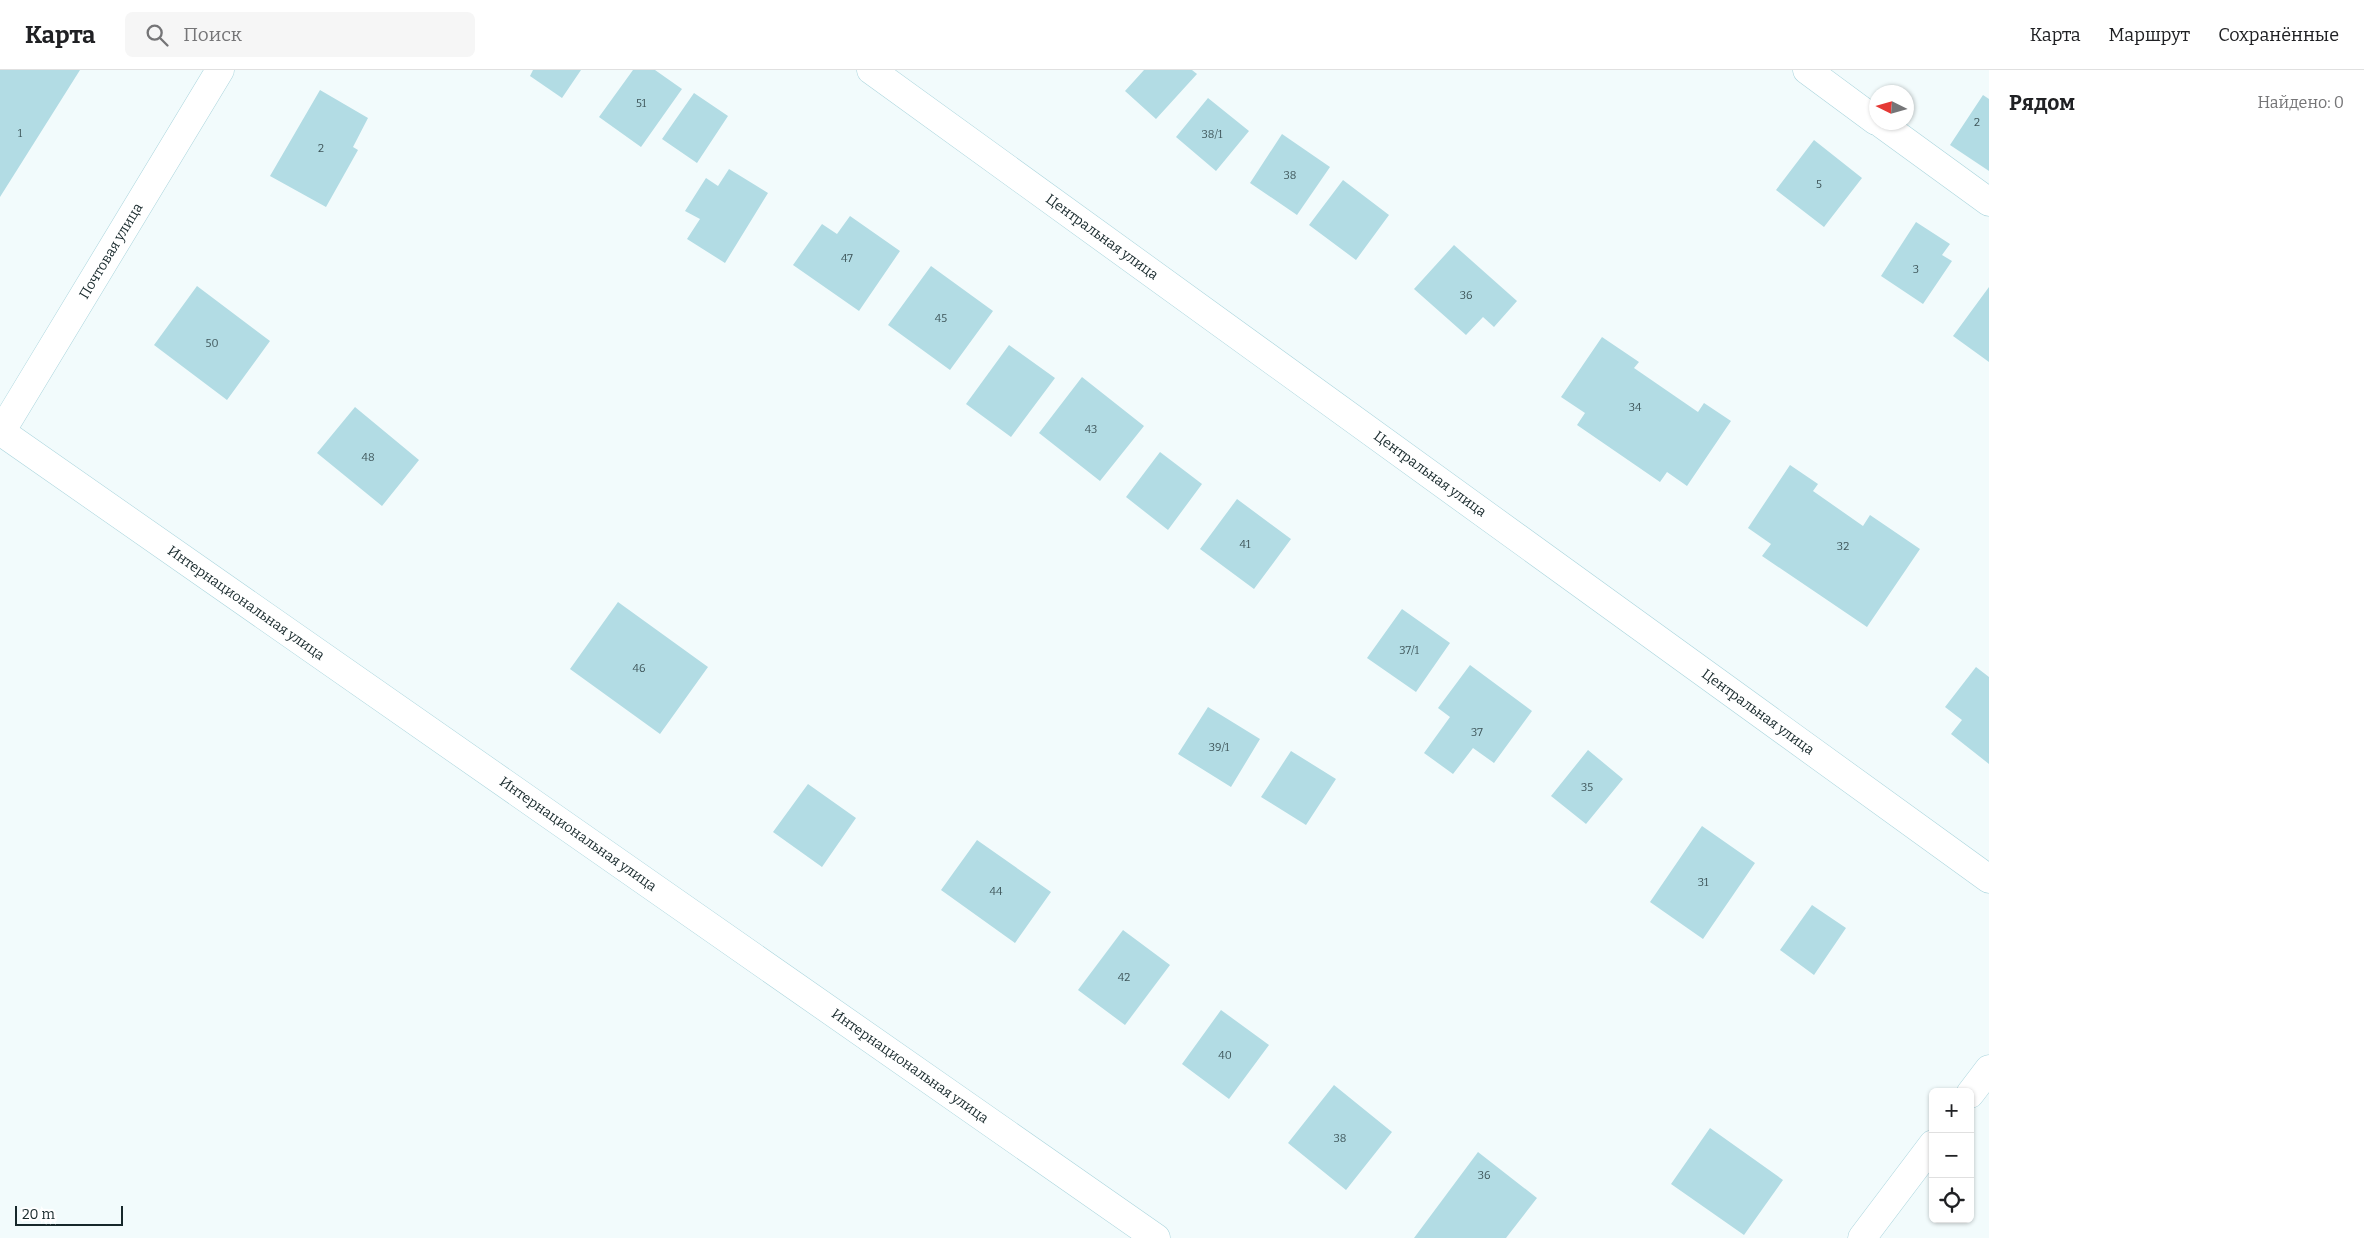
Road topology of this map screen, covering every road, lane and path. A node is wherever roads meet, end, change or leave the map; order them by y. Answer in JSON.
{"nodes":[{"id":1,"x":220,"y":70,"type":"edge"},
{"id":2,"x":871,"y":70,"type":"edge"},
{"id":3,"x":1807,"y":70,"type":"edge"},
{"id":4,"x":1869,"y":115,"type":"edge"},
{"id":5,"x":1889,"y":130,"type":"edge"},
{"id":6,"x":1989,"y":202,"type":"edge"},
{"id":7,"x":1,"y":431,"type":"edge"},
{"id":8,"x":1989,"y":879,"type":"edge"},
{"id":9,"x":1989,"y":1069,"type":"edge"},
{"id":10,"x":1974,"y":1089,"type":"edge"},
{"id":11,"x":1929,"y":1149,"type":"edge"},
{"id":12,"x":1156,"y":1238,"type":"edge"},
{"id":13,"x":1862,"y":1238,"type":"edge"}],
"edges":[{"from":1,"to":7,"type":"street","name":"Почтовая улица"},
{"from":2,"to":8,"type":"street","name":"Центральная улица"},
{"from":3,"to":4,"type":"street"},
{"from":5,"to":6,"type":"street"},
{"from":7,"to":12,"type":"street","name":"Интернациональная улица"},
{"from":9,"to":10,"type":"street"},
{"from":11,"to":13,"type":"street"}]}
